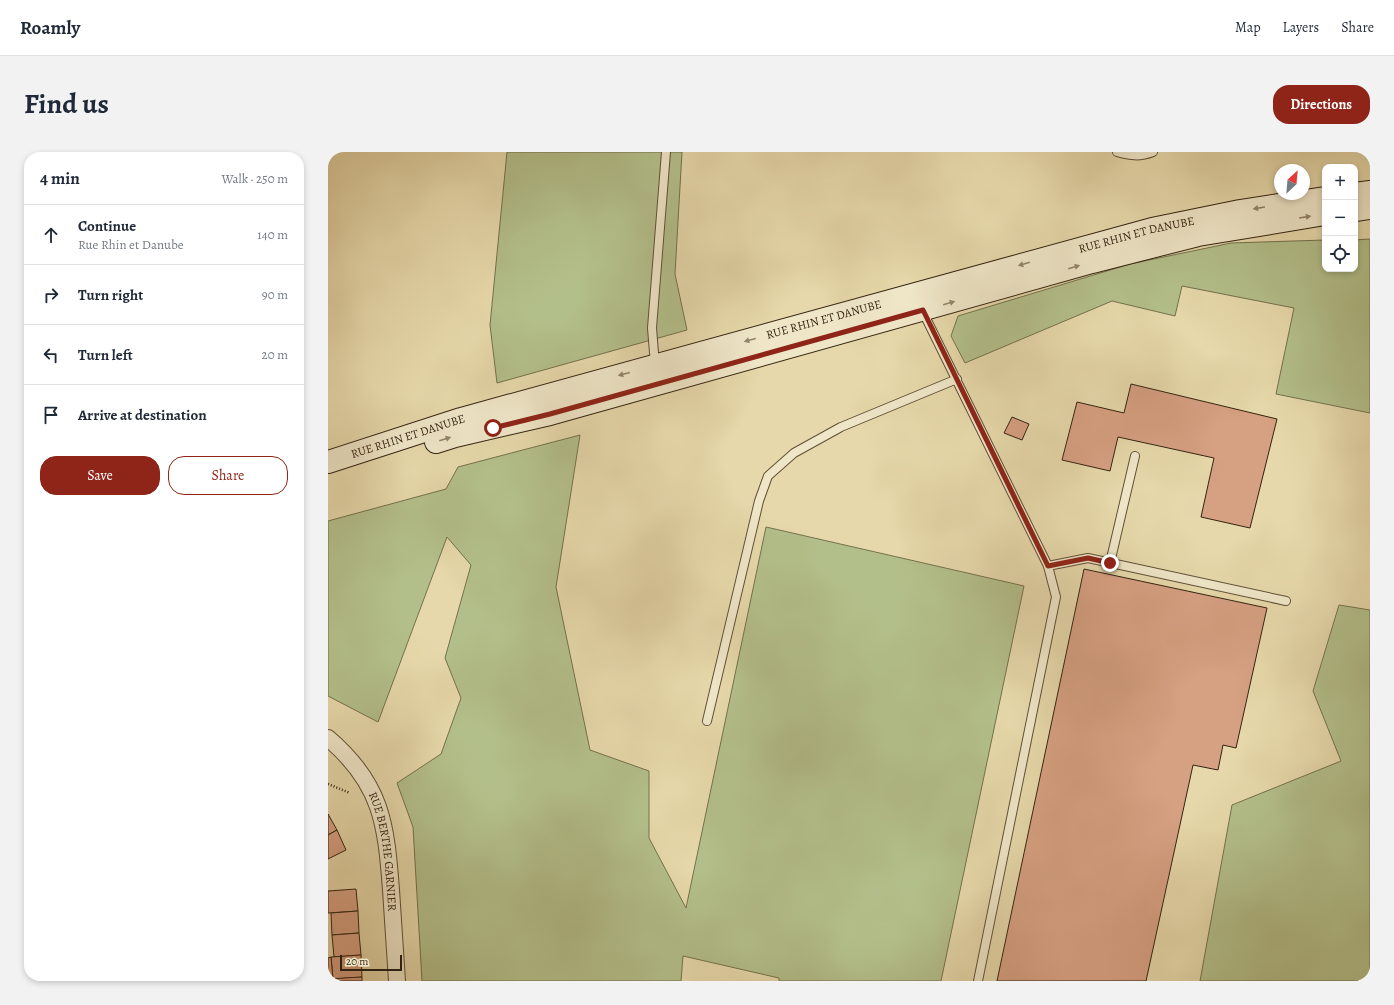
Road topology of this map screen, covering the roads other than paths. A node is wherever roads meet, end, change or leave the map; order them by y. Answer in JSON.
{"nodes":[{"id":1,"x":666,"y":152,"type":"edge"},
{"id":2,"x":1117,"y":152,"type":"edge"},
{"id":3,"x":1153,"y":152,"type":"edge"},
{"id":4,"x":1370,"y":192,"type":"edge"},
{"id":5,"x":1358,"y":194,"type":"edge"},
{"id":6,"x":1322,"y":198,"type":"edge"},
{"id":7,"x":1370,"y":208,"type":"edge"},
{"id":8,"x":1358,"y":210,"type":"edge"},
{"id":9,"x":1322,"y":214,"type":"edge"},
{"id":10,"x":919,"y":302,"type":"junction"},
{"id":11,"x":656,"y":366,"type":"junction"},
{"id":12,"x":957,"y":380,"type":"junction"},
{"id":13,"x":1135,"y":456,"type":"dead end"},
{"id":14,"x":328,"y":462,"type":"edge"},
{"id":15,"x":328,"y":477,"type":"edge"},
{"id":16,"x":1110,"y":563,"type":"junction"},
{"id":17,"x":1048,"y":566,"type":"junction"},
{"id":18,"x":1286,"y":601,"type":"dead end"},
{"id":19,"x":707,"y":721,"type":"dead end"},
{"id":20,"x":328,"y":738,"type":"edge"},
{"id":21,"x":397,"y":981,"type":"edge"},
{"id":22,"x":978,"y":981,"type":"edge"}],
"edges":[{"from":1,"to":11,"type":"lane"},
{"from":2,"to":3,"type":"lane"},
{"from":4,"to":5,"type":"main road"},
{"from":6,"to":10,"type":"main road","name":"RUE RHIN ET DANUBE","one_way":true},
{"from":7,"to":8,"type":"main road"},
{"from":10,"to":9,"type":"main road","name":"RUE RHIN ET DANUBE","one_way":true},
{"from":10,"to":11,"type":"main road","name":"RUE RHIN ET DANUBE","one_way":true},
{"from":10,"to":12,"type":"lane"},
{"from":15,"to":10,"type":"main road","name":"RUE RHIN ET DANUBE","one_way":true},
{"from":11,"to":14,"type":"main road","name":"RUE RHIN ET DANUBE","one_way":true},
{"from":12,"to":17,"type":"lane"},
{"from":12,"to":19,"type":"lane"},
{"from":13,"to":16,"type":"lane"},
{"from":16,"to":17,"type":"lane"},
{"from":16,"to":18,"type":"lane"},
{"from":17,"to":22,"type":"lane"},
{"from":20,"to":21,"type":"street","name":"RUE BERTHE GARNIER"}]}
